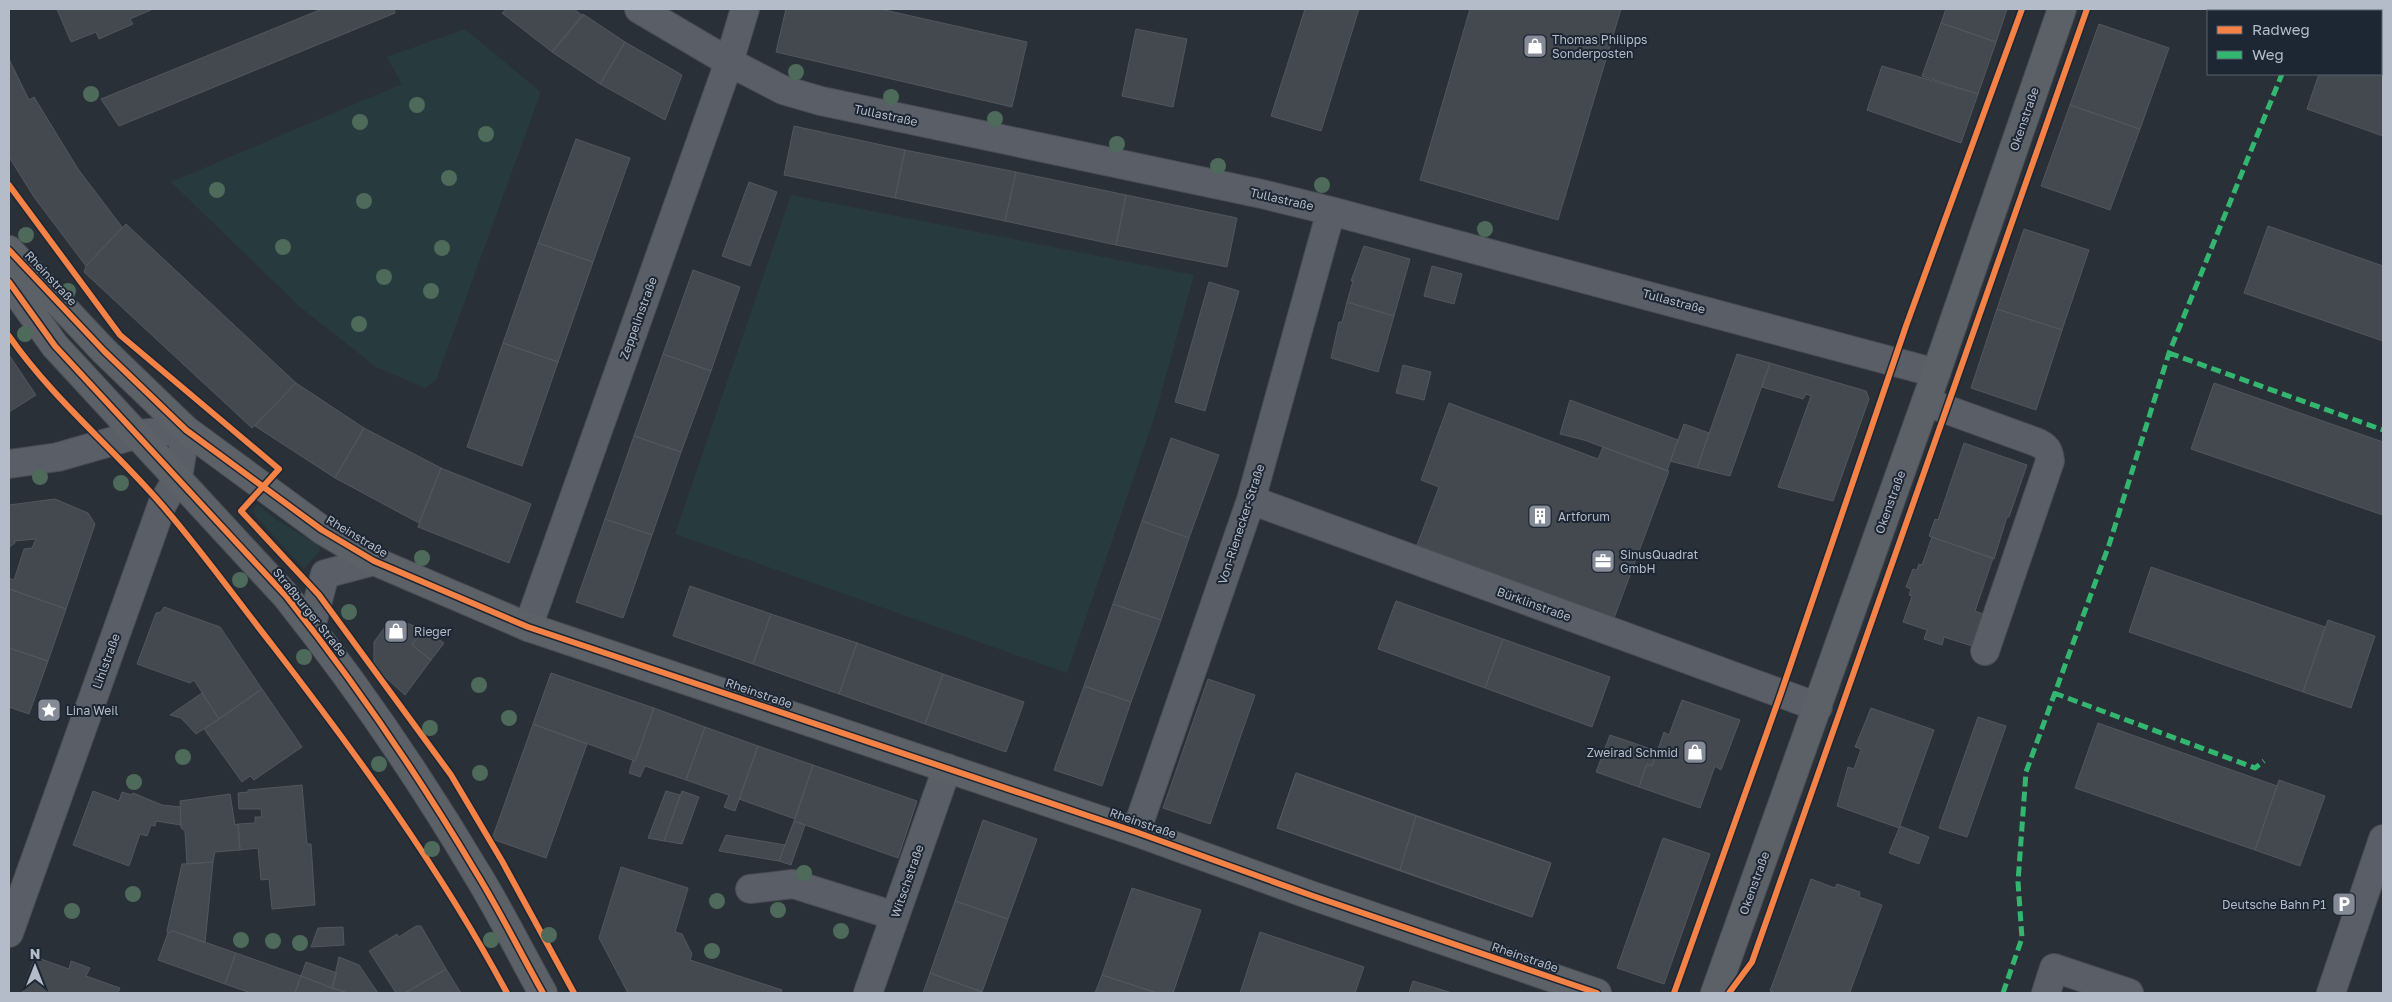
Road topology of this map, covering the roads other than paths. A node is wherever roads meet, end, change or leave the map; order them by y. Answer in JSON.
{"nodes":[{"id":1,"x":639,"y":9,"type":"edge"},
{"id":2,"x":745,"y":9,"type":"edge"},
{"id":3,"x":2062,"y":9,"type":"edge"},
{"id":4,"x":729,"y":62,"type":"junction"},
{"id":5,"x":1331,"y":211,"type":"junction"},
{"id":6,"x":9,"y":250,"type":"edge"},
{"id":7,"x":9,"y":282,"type":"edge"},
{"id":8,"x":1936,"y":373,"type":"junction"},
{"id":9,"x":1926,"y":402,"type":"junction"},
{"id":10,"x":186,"y":430,"type":"junction"},
{"id":11,"x":138,"y":434,"type":"junction"},
{"id":12,"x":9,"y":464,"type":"edge"},
{"id":13,"x":178,"y":477,"type":"junction"},
{"id":14,"x":1251,"y":500,"type":"junction"},
{"id":15,"x":374,"y":561,"type":"junction"},
{"id":16,"x":310,"y":627,"type":"junction"},
{"id":17,"x":528,"y":627,"type":"junction"},
{"id":18,"x":1985,"y":651,"type":"dead end"},
{"id":19,"x":1818,"y":707,"type":"junction"},
{"id":20,"x":947,"y":768,"type":"junction"},
{"id":21,"x":1136,"y":832,"type":"junction"},
{"id":22,"x":2383,"y":838,"type":"edge"},
{"id":23,"x":750,"y":889,"type":"dead end"},
{"id":24,"x":895,"y":916,"type":"junction"},
{"id":25,"x":9,"y":933,"type":"edge"},
{"id":26,"x":544,"y":993,"type":"edge"},
{"id":27,"x":868,"y":993,"type":"edge"},
{"id":28,"x":1597,"y":993,"type":"edge"},
{"id":29,"x":1715,"y":993,"type":"edge"},
{"id":30,"x":2046,"y":993,"type":"edge"},
{"id":31,"x":2129,"y":993,"type":"edge"},
{"id":32,"x":2331,"y":993,"type":"edge"}],
"edges":[{"from":1,"to":4,"type":"street","name":"Tullastraße"},
{"from":2,"to":4,"type":"street","name":"Zeppelinstraße"},
{"from":3,"to":8,"type":"main road","name":"Okenstraße"},
{"from":4,"to":5,"type":"street","name":"Tullastraße"},
{"from":4,"to":17,"type":"street","name":"Zeppelinstraße"},
{"from":5,"to":8,"type":"street","name":"Tullastraße"},
{"from":5,"to":14,"type":"street","name":"Von-Rienecker-Straße"},
{"from":6,"to":10,"type":"main road","name":"Rheinstraße"},
{"from":7,"to":11,"type":"main road","name":"Straßburger Straße"},
{"from":8,"to":9,"type":"main road","name":"Okenstraße"},
{"from":9,"to":18,"type":"street"},
{"from":9,"to":19,"type":"main road","name":"Okenstraße"},
{"from":10,"to":11,"type":"street"},
{"from":10,"to":13,"type":"street"},
{"from":10,"to":15,"type":"main road","name":"Rheinstraße"},
{"from":11,"to":12,"type":"street"},
{"from":11,"to":13,"type":"main road","name":"Straßburger Straße"},
{"from":13,"to":16,"type":"main road","name":"Straßburger Straße"},
{"from":13,"to":25,"type":"street","name":"Lihlstraße"},
{"from":14,"to":19,"type":"street","name":"Bürklinstraße"},
{"from":14,"to":21,"type":"street","name":"Von-Rienecker-Straße"},
{"from":15,"to":16,"type":"street","name":"Rheinstraße"},
{"from":15,"to":17,"type":"main road","name":"Rheinstraße"},
{"from":16,"to":26,"type":"main road","name":"Straßburger Straße"},
{"from":17,"to":20,"type":"main road","name":"Rheinstraße"},
{"from":19,"to":29,"type":"main road","name":"Okenstraße"},
{"from":20,"to":21,"type":"main road","name":"Rheinstraße"},
{"from":20,"to":24,"type":"street","name":"Witschstraße"},
{"from":21,"to":28,"type":"main road","name":"Rheinstraße"},
{"from":22,"to":32,"type":"street"},
{"from":23,"to":24,"type":"street"},
{"from":24,"to":27,"type":"street","name":"Witschstraße"},
{"from":30,"to":31,"type":"street"}]}
